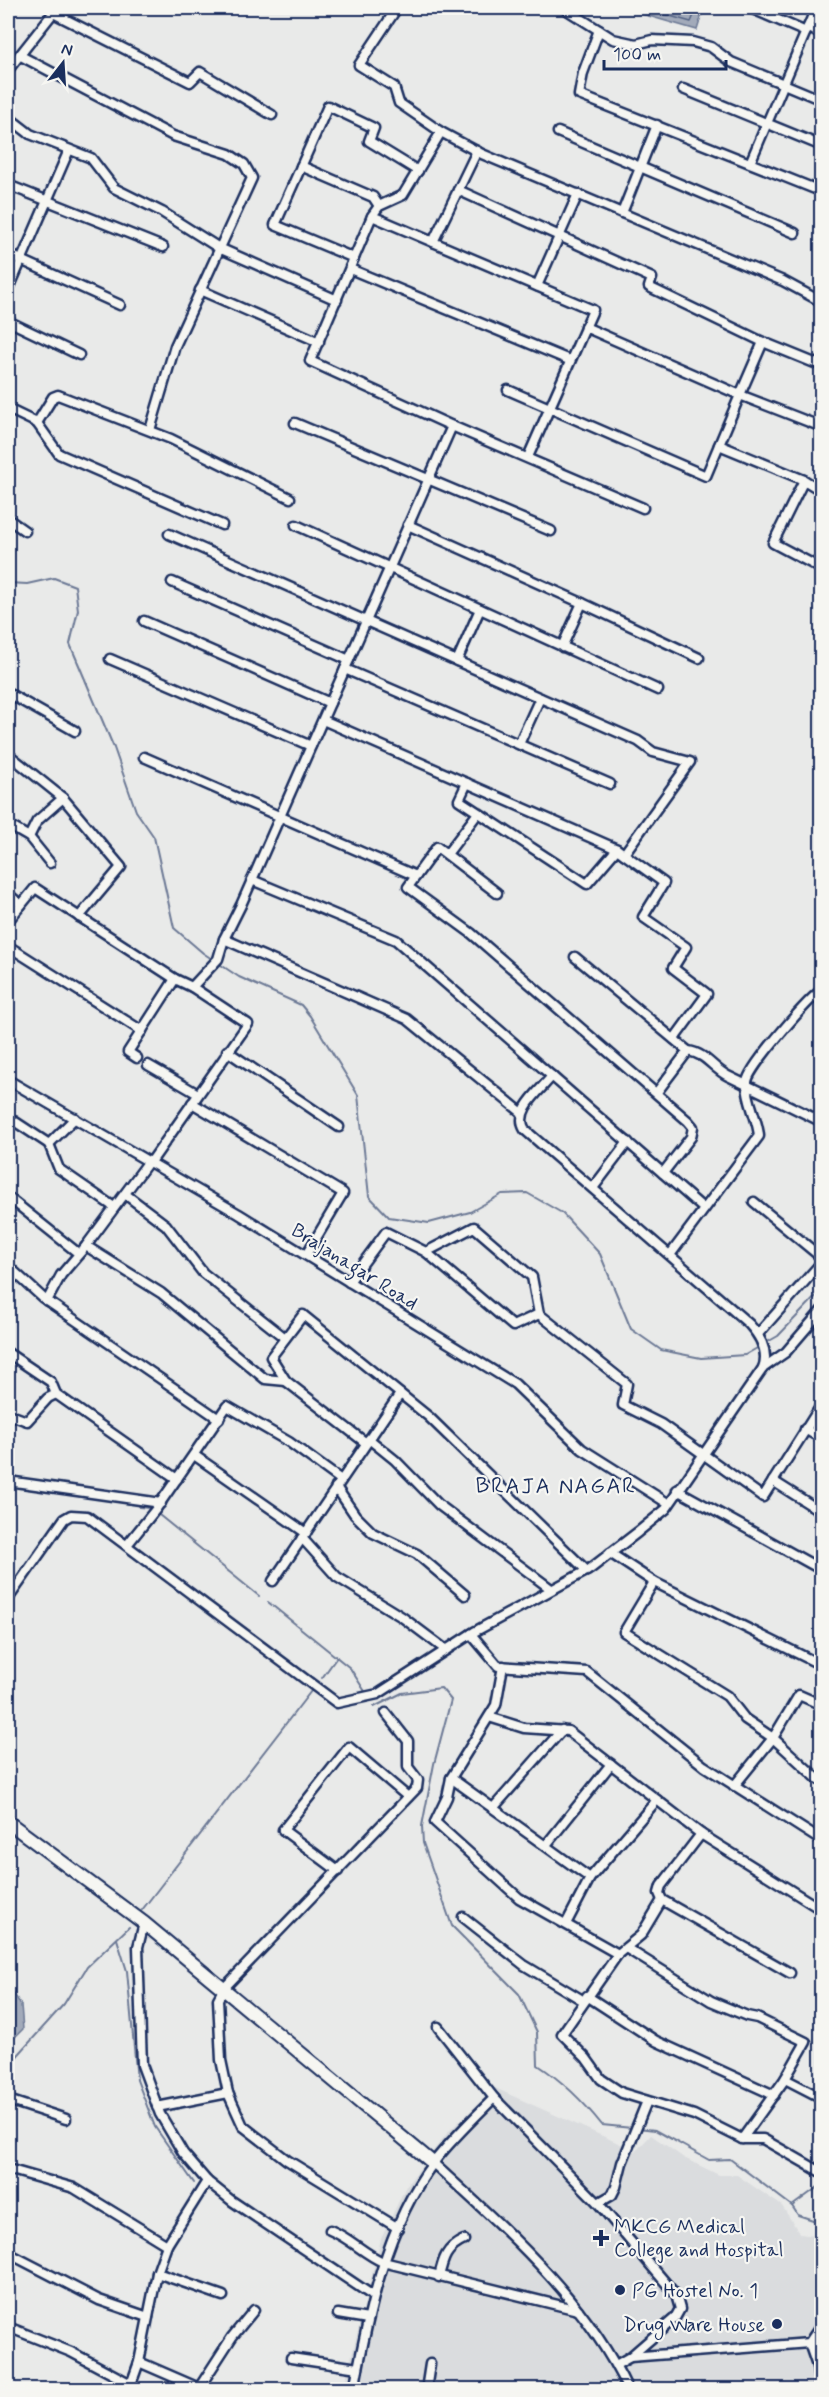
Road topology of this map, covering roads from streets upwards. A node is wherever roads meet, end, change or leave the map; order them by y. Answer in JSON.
{"nodes":[{"id":1,"x":397,"y":8,"type":"edge"},
{"id":2,"x":564,"y":8,"type":"edge"},
{"id":3,"x":750,"y":8,"type":"edge"},
{"id":4,"x":816,"y":8,"type":"edge"},
{"id":5,"x":56,"y":11,"type":"edge"},
{"id":6,"x":599,"y":30,"type":"junction"},
{"id":7,"x":807,"y":30,"type":"junction"},
{"id":8,"x":822,"y":35,"type":"edge"},
{"id":9,"x":19,"y":55,"type":"junction"},
{"id":10,"x":8,"y":70,"type":"edge"},
{"id":11,"x":784,"y":83,"type":"junction"},
{"id":12,"x":683,"y":89,"type":"dead end"},
{"id":13,"x":822,"y":100,"type":"edge"},
{"id":14,"x":272,"y":115,"type":"dead end"},
{"id":15,"x":8,"y":117,"type":"edge"},
{"id":16,"x":767,"y":124,"type":"junction"},
{"id":17,"x":657,"y":125,"type":"junction"},
{"id":18,"x":441,"y":132,"type":"junction"},
{"id":19,"x":558,"y":132,"type":"dead end"},
{"id":20,"x":822,"y":146,"type":"edge"},
{"id":21,"x":69,"y":150,"type":"junction"},
{"id":22,"x":477,"y":151,"type":"junction"},
{"id":23,"x":750,"y":163,"type":"junction"},
{"id":24,"x":641,"y":165,"type":"junction"},
{"id":25,"x":301,"y":166,"type":"junction"},
{"id":26,"x":418,"y":171,"type":"junction"},
{"id":27,"x":8,"y":185,"type":"edge"},
{"id":28,"x":815,"y":189,"type":"dead end"},
{"id":29,"x":458,"y":190,"type":"junction"},
{"id":30,"x":578,"y":195,"type":"junction"},
{"id":31,"x":47,"y":202,"type":"junction"},
{"id":32,"x":379,"y":206,"type":"junction"},
{"id":33,"x":622,"y":213,"type":"junction"},
{"id":34,"x":372,"y":216,"type":"junction"},
{"id":35,"x":795,"y":233,"type":"dead end"},
{"id":36,"x":559,"y":236,"type":"junction"},
{"id":37,"x":433,"y":242,"type":"junction"},
{"id":38,"x":163,"y":247,"type":"dead end"},
{"id":39,"x":219,"y":248,"type":"junction"},
{"id":40,"x":8,"y":254,"type":"edge"},
{"id":41,"x":354,"y":258,"type":"junction"},
{"id":42,"x":21,"y":260,"type":"junction"},
{"id":43,"x":350,"y":269,"type":"junction"},
{"id":44,"x":537,"y":286,"type":"junction"},
{"id":45,"x":200,"y":290,"type":"junction"},
{"id":46,"x":8,"y":291,"type":"edge"},
{"id":47,"x":337,"y":300,"type":"junction"},
{"id":48,"x":822,"y":302,"type":"edge"},
{"id":49,"x":120,"y":305,"type":"dead end"},
{"id":50,"x":8,"y":321,"type":"edge"},
{"id":51,"x":585,"y":327,"type":"junction"},
{"id":52,"x":319,"y":342,"type":"junction"},
{"id":53,"x":764,"y":342,"type":"junction"},
{"id":54,"x":79,"y":355,"type":"dead end"},
{"id":55,"x":569,"y":360,"type":"junction"},
{"id":56,"x":822,"y":366,"type":"edge"},
{"id":57,"x":508,"y":390,"type":"dead end"},
{"id":58,"x":740,"y":395,"type":"junction"},
{"id":59,"x":549,"y":407,"type":"junction"},
{"id":60,"x":8,"y":409,"type":"edge"},
{"id":61,"x":37,"y":423,"type":"junction"},
{"id":62,"x":295,"y":423,"type":"dead end"},
{"id":63,"x":452,"y":426,"type":"junction"},
{"id":64,"x":822,"y":427,"type":"edge"},
{"id":65,"x":150,"y":430,"type":"junction"},
{"id":66,"x":719,"y":446,"type":"junction"},
{"id":67,"x":528,"y":458,"type":"junction"},
{"id":68,"x":429,"y":478,"type":"junction"},
{"id":69,"x":804,"y":480,"type":"junction"},
{"id":70,"x":822,"y":491,"type":"edge"},
{"id":71,"x":290,"y":498,"type":"dead end"},
{"id":72,"x":643,"y":508,"type":"dead end"},
{"id":73,"x":8,"y":519,"type":"edge"},
{"id":74,"x":222,"y":525,"type":"dead end"},
{"id":75,"x":296,"y":525,"type":"dead end"},
{"id":76,"x":408,"y":525,"type":"junction"},
{"id":77,"x":25,"y":531,"type":"dead end"},
{"id":78,"x":551,"y":531,"type":"dead end"},
{"id":79,"x":169,"y":534,"type":"dead end"},
{"id":80,"x":390,"y":568,"type":"junction"},
{"id":81,"x":822,"y":569,"type":"edge"},
{"id":82,"x":172,"y":582,"type":"dead end"},
{"id":83,"x":582,"y":603,"type":"junction"},
{"id":84,"x":480,"y":609,"type":"junction"},
{"id":85,"x":144,"y":621,"type":"dead end"},
{"id":86,"x":366,"y":621,"type":"junction"},
{"id":87,"x":562,"y":646,"type":"junction"},
{"id":88,"x":699,"y":658,"type":"dead end"},
{"id":89,"x":110,"y":659,"type":"dead end"},
{"id":90,"x":457,"y":661,"type":"junction"},
{"id":91,"x":347,"y":664,"type":"junction"},
{"id":92,"x":658,"y":690,"type":"dead end"},
{"id":93,"x":8,"y":693,"type":"edge"},
{"id":94,"x":540,"y":698,"type":"junction"},
{"id":95,"x":330,"y":703,"type":"junction"},
{"id":96,"x":323,"y":720,"type":"junction"},
{"id":97,"x":75,"y":731,"type":"dead end"},
{"id":98,"x":519,"y":744,"type":"junction"},
{"id":99,"x":311,"y":746,"type":"junction"},
{"id":100,"x":8,"y":754,"type":"edge"},
{"id":101,"x":144,"y":757,"type":"dead end"},
{"id":102,"x":468,"y":783,"type":"junction"},
{"id":103,"x":610,"y":784,"type":"dead end"},
{"id":104,"x":63,"y":798,"type":"junction"},
{"id":105,"x":478,"y":813,"type":"junction"},
{"id":106,"x":280,"y":816,"type":"junction"},
{"id":107,"x":8,"y":825,"type":"edge"},
{"id":108,"x":29,"y":837,"type":"junction"},
{"id":109,"x":620,"y":851,"type":"junction"},
{"id":110,"x":447,"y":855,"type":"junction"},
{"id":111,"x":50,"y":863,"type":"dead end"},
{"id":112,"x":416,"y":876,"type":"junction"},
{"id":113,"x":252,"y":880,"type":"junction"},
{"id":114,"x":497,"y":892,"type":"dead end"},
{"id":115,"x":8,"y":894,"type":"edge"},
{"id":116,"x":21,"y":905,"type":"junction"},
{"id":117,"x":79,"y":917,"type":"junction"},
{"id":118,"x":8,"y":921,"type":"edge"},
{"id":119,"x":224,"y":939,"type":"junction"},
{"id":120,"x":8,"y":946,"type":"edge"},
{"id":121,"x":575,"y":957,"type":"dead end"},
{"id":122,"x":175,"y":979,"type":"junction"},
{"id":123,"x":192,"y":987,"type":"junction"},
{"id":124,"x":822,"y":990,"type":"edge"},
{"id":125,"x":142,"y":1031,"type":"junction"},
{"id":126,"x":674,"y":1039,"type":"junction"},
{"id":127,"x":227,"y":1051,"type":"junction"},
{"id":128,"x":688,"y":1051,"type":"junction"},
{"id":129,"x":137,"y":1058,"type":"dead end"},
{"id":130,"x":148,"y":1065,"type":"dead end"},
{"id":131,"x":552,"y":1076,"type":"junction"},
{"id":132,"x":8,"y":1080,"type":"edge"},
{"id":133,"x":747,"y":1083,"type":"junction"},
{"id":134,"x":657,"y":1092,"type":"junction"},
{"id":135,"x":198,"y":1094,"type":"junction"},
{"id":136,"x":192,"y":1103,"type":"junction"},
{"id":137,"x":522,"y":1112,"type":"junction"},
{"id":138,"x":8,"y":1117,"type":"edge"},
{"id":139,"x":75,"y":1118,"type":"junction"},
{"id":140,"x":822,"y":1122,"type":"edge"},
{"id":141,"x":339,"y":1127,"type":"dead end"},
{"id":142,"x":628,"y":1142,"type":"junction"},
{"id":143,"x":48,"y":1144,"type":"junction"},
{"id":144,"x":150,"y":1161,"type":"junction"},
{"id":145,"x":663,"y":1173,"type":"junction"},
{"id":146,"x":593,"y":1188,"type":"junction"},
{"id":147,"x":125,"y":1194,"type":"junction"},
{"id":148,"x":8,"y":1197,"type":"edge"},
{"id":149,"x":754,"y":1202,"type":"dead end"},
{"id":150,"x":114,"y":1208,"type":"junction"},
{"id":151,"x":704,"y":1209,"type":"junction"},
{"id":152,"x":86,"y":1246,"type":"junction"},
{"id":153,"x":426,"y":1252,"type":"junction"},
{"id":154,"x":78,"y":1253,"type":"junction"},
{"id":155,"x":306,"y":1255,"type":"junction"},
{"id":156,"x":670,"y":1255,"type":"junction"},
{"id":157,"x":822,"y":1260,"type":"edge"},
{"id":158,"x":8,"y":1266,"type":"edge"},
{"id":159,"x":348,"y":1282,"type":"junction"},
{"id":160,"x":47,"y":1301,"type":"junction"},
{"id":161,"x":822,"y":1310,"type":"edge"},
{"id":162,"x":539,"y":1314,"type":"junction"},
{"id":163,"x":760,"y":1336,"type":"junction"},
{"id":164,"x":285,"y":1338,"type":"junction"},
{"id":165,"x":8,"y":1353,"type":"edge"},
{"id":166,"x":764,"y":1365,"type":"junction"},
{"id":167,"x":286,"y":1381,"type":"junction"},
{"id":168,"x":56,"y":1394,"type":"junction"},
{"id":169,"x":400,"y":1394,"type":"junction"},
{"id":170,"x":822,"y":1404,"type":"edge"},
{"id":171,"x":8,"y":1414,"type":"edge"},
{"id":172,"x":219,"y":1419,"type":"junction"},
{"id":173,"x":806,"y":1429,"type":"junction"},
{"id":174,"x":822,"y":1439,"type":"edge"},
{"id":175,"x":367,"y":1441,"type":"junction"},
{"id":176,"x":704,"y":1454,"type":"junction"},
{"id":177,"x":194,"y":1455,"type":"junction"},
{"id":178,"x":177,"y":1479,"type":"junction"},
{"id":179,"x":8,"y":1481,"type":"edge"},
{"id":180,"x":773,"y":1481,"type":"junction"},
{"id":181,"x":338,"y":1484,"type":"junction"},
{"id":182,"x":678,"y":1490,"type":"junction"},
{"id":183,"x":161,"y":1503,"type":"junction"},
{"id":184,"x":669,"y":1504,"type":"junction"},
{"id":185,"x":822,"y":1512,"type":"edge"},
{"id":186,"x":304,"y":1535,"type":"junction"},
{"id":187,"x":127,"y":1545,"type":"junction"},
{"id":188,"x":610,"y":1553,"type":"junction"},
{"id":189,"x":822,"y":1570,"type":"edge"},
{"id":190,"x":587,"y":1571,"type":"junction"},
{"id":191,"x":273,"y":1581,"type":"dead end"},
{"id":192,"x":654,"y":1582,"type":"junction"},
{"id":193,"x":551,"y":1589,"type":"junction"},
{"id":194,"x":465,"y":1595,"type":"dead end"},
{"id":195,"x":8,"y":1599,"type":"edge"},
{"id":196,"x":471,"y":1634,"type":"junction"},
{"id":197,"x":446,"y":1650,"type":"junction"},
{"id":198,"x":813,"y":1661,"type":"dead end"},
{"id":199,"x":503,"y":1666,"type":"junction"},
{"id":200,"x":822,"y":1705,"type":"edge"},
{"id":201,"x":386,"y":1713,"type":"dead end"},
{"id":202,"x":489,"y":1717,"type":"junction"},
{"id":203,"x":562,"y":1730,"type":"junction"},
{"id":204,"x":773,"y":1738,"type":"junction"},
{"id":205,"x":611,"y":1764,"type":"junction"},
{"id":206,"x":451,"y":1778,"type":"junction"},
{"id":207,"x":819,"y":1780,"type":"dead end"},
{"id":208,"x":734,"y":1786,"type":"junction"},
{"id":209,"x":408,"y":1797,"type":"junction"},
{"id":210,"x":657,"y":1800,"type":"junction"},
{"id":211,"x":494,"y":1807,"type":"junction"},
{"id":212,"x":8,"y":1822,"type":"edge"},
{"id":213,"x":701,"y":1834,"type":"junction"},
{"id":214,"x":822,"y":1841,"type":"edge"},
{"id":215,"x":546,"y":1845,"type":"junction"},
{"id":216,"x":338,"y":1871,"type":"junction"},
{"id":217,"x":590,"y":1878,"type":"junction"},
{"id":218,"x":662,"y":1900,"type":"junction"},
{"id":219,"x":822,"y":1910,"type":"edge"},
{"id":220,"x":463,"y":1917,"type":"dead end"},
{"id":221,"x":144,"y":1923,"type":"junction"},
{"id":222,"x":566,"y":1924,"type":"junction"},
{"id":223,"x":626,"y":1948,"type":"junction"},
{"id":224,"x":618,"y":1953,"type":"junction"},
{"id":225,"x":790,"y":1973,"type":"dead end"},
{"id":226,"x":224,"y":1988,"type":"junction"},
{"id":227,"x":586,"y":1999,"type":"junction"},
{"id":228,"x":438,"y":2027,"type":"dead end"},
{"id":229,"x":785,"y":2079,"type":"junction"},
{"id":230,"x":228,"y":2093,"type":"junction"},
{"id":231,"x":774,"y":2095,"type":"junction"},
{"id":232,"x":494,"y":2098,"type":"junction"},
{"id":233,"x":822,"y":2098,"type":"edge"},
{"id":234,"x":8,"y":2100,"type":"edge"},
{"id":235,"x":647,"y":2101,"type":"junction"},
{"id":236,"x":157,"y":2107,"type":"junction"},
{"id":237,"x":66,"y":2119,"type":"dead end"},
{"id":238,"x":742,"y":2139,"type":"junction"},
{"id":239,"x":433,"y":2163,"type":"junction"},
{"id":240,"x":8,"y":2169,"type":"edge"},
{"id":241,"x":819,"y":2171,"type":"dead end"},
{"id":242,"x":207,"y":2181,"type":"junction"},
{"id":243,"x":598,"y":2204,"type":"junction"},
{"id":244,"x":398,"y":2228,"type":"junction"},
{"id":245,"x":330,"y":2230,"type":"dead end"},
{"id":246,"x":464,"y":2240,"type":"dead end"},
{"id":247,"x":167,"y":2245,"type":"junction"},
{"id":248,"x":8,"y":2253,"type":"edge"},
{"id":249,"x":383,"y":2262,"type":"junction"},
{"id":250,"x":157,"y":2274,"type":"junction"},
{"id":251,"x":439,"y":2277,"type":"junction"},
{"id":252,"x":223,"y":2296,"type":"dead end"},
{"id":253,"x":373,"y":2296,"type":"junction"},
{"id":254,"x":255,"y":2310,"type":"dead end"},
{"id":255,"x":578,"y":2310,"type":"junction"},
{"id":256,"x":338,"y":2314,"type":"dead end"},
{"id":257,"x":148,"y":2317,"type":"junction"},
{"id":258,"x":368,"y":2319,"type":"junction"},
{"id":259,"x":822,"y":2324,"type":"edge"},
{"id":260,"x":8,"y":2327,"type":"edge"},
{"id":261,"x":809,"y":2343,"type":"junction"},
{"id":262,"x":630,"y":2357,"type":"junction"},
{"id":263,"x":291,"y":2358,"type":"dead end"},
{"id":264,"x":139,"y":2362,"type":"junction"},
{"id":265,"x":430,"y":2364,"type":"dead end"},
{"id":266,"x":616,"y":2365,"type":"junction"},
{"id":267,"x":358,"y":2368,"type":"junction"},
{"id":268,"x":130,"y":2387,"type":"edge"},
{"id":269,"x":199,"y":2389,"type":"edge"},
{"id":270,"x":354,"y":2390,"type":"edge"},
{"id":271,"x":426,"y":2390,"type":"edge"},
{"id":272,"x":628,"y":2390,"type":"edge"},
{"id":273,"x":820,"y":2390,"type":"edge"}],
"edges":[{"from":1,"to":18,"type":"street"},
{"from":2,"to":6,"type":"street"},
{"from":3,"to":7,"type":"street"},
{"from":4,"to":7,"type":"street"},
{"from":5,"to":9,"type":"street"},
{"from":5,"to":14,"type":"street"},
{"from":6,"to":11,"type":"street"},
{"from":6,"to":17,"type":"street"},
{"from":7,"to":8,"type":"street"},
{"from":7,"to":11,"type":"street"},
{"from":9,"to":10,"type":"street"},
{"from":9,"to":39,"type":"street"},
{"from":11,"to":13,"type":"street"},
{"from":11,"to":16,"type":"street"},
{"from":12,"to":16,"type":"street"},
{"from":15,"to":21,"type":"street"},
{"from":16,"to":20,"type":"street"},
{"from":16,"to":23,"type":"street"},
{"from":17,"to":23,"type":"street"},
{"from":17,"to":24,"type":"street"},
{"from":18,"to":22,"type":"street"},
{"from":18,"to":26,"type":"street"},
{"from":19,"to":24,"type":"street"},
{"from":21,"to":31,"type":"street"},
{"from":21,"to":39,"type":"street"},
{"from":22,"to":29,"type":"street"},
{"from":22,"to":30,"type":"street"},
{"from":23,"to":28,"type":"street"},
{"from":24,"to":33,"type":"street"},
{"from":24,"to":35,"type":"street"},
{"from":25,"to":26,"type":"street"},
{"from":25,"to":32,"type":"street"},
{"from":25,"to":41,"type":"street"},
{"from":26,"to":32,"type":"street"},
{"from":27,"to":31,"type":"street"},
{"from":29,"to":36,"type":"street"},
{"from":29,"to":37,"type":"street"},
{"from":30,"to":33,"type":"street"},
{"from":30,"to":36,"type":"street"},
{"from":31,"to":38,"type":"street"},
{"from":31,"to":42,"type":"street"},
{"from":32,"to":34,"type":"street"},
{"from":33,"to":48,"type":"street"},
{"from":34,"to":37,"type":"street"},
{"from":34,"to":41,"type":"street"},
{"from":36,"to":44,"type":"street"},
{"from":36,"to":53,"type":"street"},
{"from":37,"to":44,"type":"street"},
{"from":39,"to":45,"type":"street"},
{"from":39,"to":47,"type":"street"},
{"from":40,"to":42,"type":"street"},
{"from":41,"to":43,"type":"street"},
{"from":42,"to":46,"type":"street"},
{"from":42,"to":49,"type":"street"},
{"from":43,"to":47,"type":"street"},
{"from":43,"to":55,"type":"street"},
{"from":44,"to":51,"type":"street"},
{"from":45,"to":52,"type":"street"},
{"from":45,"to":65,"type":"street"},
{"from":47,"to":52,"type":"street"},
{"from":50,"to":54,"type":"street"},
{"from":51,"to":55,"type":"street"},
{"from":51,"to":58,"type":"street"},
{"from":52,"to":63,"type":"street"},
{"from":53,"to":56,"type":"street"},
{"from":53,"to":58,"type":"street"},
{"from":55,"to":59,"type":"street"},
{"from":57,"to":59,"type":"street"},
{"from":58,"to":64,"type":"street"},
{"from":58,"to":66,"type":"street"},
{"from":59,"to":66,"type":"street"},
{"from":59,"to":67,"type":"street"},
{"from":60,"to":61,"type":"street"},
{"from":61,"to":65,"type":"street"},
{"from":61,"to":74,"type":"street"},
{"from":62,"to":68,"type":"street"},
{"from":63,"to":67,"type":"street"},
{"from":63,"to":68,"type":"street"},
{"from":65,"to":71,"type":"street"},
{"from":66,"to":69,"type":"street"},
{"from":67,"to":72,"type":"street"},
{"from":68,"to":76,"type":"street"},
{"from":68,"to":78,"type":"street"},
{"from":69,"to":70,"type":"street"},
{"from":69,"to":81,"type":"street"},
{"from":73,"to":77,"type":"street"},
{"from":75,"to":80,"type":"street"},
{"from":76,"to":80,"type":"street"},
{"from":76,"to":83,"type":"street"},
{"from":79,"to":86,"type":"street"},
{"from":80,"to":84,"type":"street"},
{"from":80,"to":86,"type":"street"},
{"from":82,"to":91,"type":"street"},
{"from":83,"to":87,"type":"street"},
{"from":83,"to":88,"type":"street"},
{"from":84,"to":87,"type":"street"},
{"from":84,"to":90,"type":"street"},
{"from":85,"to":95,"type":"street"},
{"from":86,"to":90,"type":"street"},
{"from":86,"to":91,"type":"street"},
{"from":87,"to":92,"type":"street"},
{"from":89,"to":99,"type":"street"},
{"from":90,"to":94,"type":"street"},
{"from":91,"to":95,"type":"street"},
{"from":91,"to":98,"type":"street"},
{"from":93,"to":97,"type":"street"},
{"from":94,"to":98,"type":"street"},
{"from":94,"to":109,"type":"street"},
{"from":95,"to":96,"type":"street"},
{"from":96,"to":99,"type":"street"},
{"from":96,"to":102,"type":"street"},
{"from":98,"to":103,"type":"street"},
{"from":99,"to":106,"type":"street"},
{"from":100,"to":104,"type":"street"},
{"from":101,"to":106,"type":"street"},
{"from":102,"to":105,"type":"street"},
{"from":102,"to":109,"type":"street"},
{"from":104,"to":108,"type":"street"},
{"from":104,"to":117,"type":"street"},
{"from":105,"to":109,"type":"street"},
{"from":105,"to":110,"type":"street"},
{"from":106,"to":112,"type":"street"},
{"from":106,"to":113,"type":"street"},
{"from":107,"to":108,"type":"street"},
{"from":108,"to":111,"type":"street"},
{"from":109,"to":126,"type":"street"},
{"from":110,"to":112,"type":"street"},
{"from":110,"to":114,"type":"street"},
{"from":112,"to":134,"type":"street"},
{"from":113,"to":119,"type":"street"},
{"from":113,"to":131,"type":"street"},
{"from":115,"to":116,"type":"street"},
{"from":116,"to":117,"type":"street"},
{"from":116,"to":118,"type":"street"},
{"from":117,"to":122,"type":"street"},
{"from":119,"to":123,"type":"street"},
{"from":119,"to":137,"type":"street"},
{"from":120,"to":125,"type":"street"},
{"from":121,"to":126,"type":"street"},
{"from":122,"to":123,"type":"street"},
{"from":122,"to":125,"type":"street"},
{"from":123,"to":127,"type":"street"},
{"from":124,"to":133,"type":"street"},
{"from":125,"to":129,"type":"street"},
{"from":126,"to":128,"type":"street"},
{"from":127,"to":135,"type":"street"},
{"from":127,"to":141,"type":"street"},
{"from":128,"to":133,"type":"street"},
{"from":128,"to":134,"type":"street"},
{"from":130,"to":135,"type":"street"},
{"from":131,"to":137,"type":"street"},
{"from":131,"to":142,"type":"street"},
{"from":132,"to":139,"type":"street","name":"Brajanagar Road"},
{"from":133,"to":140,"type":"street"},
{"from":133,"to":151,"type":"street"},
{"from":134,"to":145,"type":"street"},
{"from":135,"to":136,"type":"street"},
{"from":136,"to":144,"type":"street"},
{"from":136,"to":155,"type":"street"},
{"from":137,"to":146,"type":"street"},
{"from":138,"to":143,"type":"street"},
{"from":139,"to":143,"type":"street"},
{"from":139,"to":144,"type":"street","name":"Brajanagar Road"},
{"from":142,"to":145,"type":"street"},
{"from":142,"to":146,"type":"street"},
{"from":143,"to":150,"type":"street"},
{"from":144,"to":147,"type":"street"},
{"from":144,"to":155,"type":"street","name":"Brajanagar Road"},
{"from":145,"to":151,"type":"street"},
{"from":146,"to":156,"type":"street"},
{"from":147,"to":150,"type":"street"},
{"from":147,"to":164,"type":"street"},
{"from":148,"to":154,"type":"street"},
{"from":149,"to":157,"type":"street"},
{"from":150,"to":152,"type":"street"},
{"from":151,"to":156,"type":"street"},
{"from":152,"to":154,"type":"street"},
{"from":152,"to":167,"type":"street"},
{"from":153,"to":159,"type":"street"},
{"from":153,"to":162,"type":"street"},
{"from":153,"to":162,"type":"street"},
{"from":154,"to":160,"type":"street"},
{"from":155,"to":159,"type":"street","name":"Brajanagar Road"},
{"from":156,"to":163,"type":"street"},
{"from":157,"to":163,"type":"street"},
{"from":158,"to":160,"type":"street"},
{"from":159,"to":184,"type":"street","name":"Brajanagar Road"},
{"from":160,"to":172,"type":"street"},
{"from":161,"to":166,"type":"street"},
{"from":162,"to":176,"type":"street"},
{"from":163,"to":166,"type":"street"},
{"from":164,"to":167,"type":"street"},
{"from":164,"to":169,"type":"street"},
{"from":165,"to":168,"type":"street"},
{"from":166,"to":176,"type":"street"},
{"from":167,"to":175,"type":"street"},
{"from":168,"to":171,"type":"street"},
{"from":168,"to":178,"type":"street"},
{"from":169,"to":175,"type":"street"},
{"from":169,"to":190,"type":"street"},
{"from":170,"to":173,"type":"street"},
{"from":172,"to":177,"type":"street"},
{"from":172,"to":181,"type":"street"},
{"from":173,"to":174,"type":"street"},
{"from":173,"to":180,"type":"street"},
{"from":175,"to":181,"type":"street"},
{"from":175,"to":193,"type":"street"},
{"from":176,"to":180,"type":"street"},
{"from":176,"to":182,"type":"street"},
{"from":177,"to":178,"type":"street"},
{"from":177,"to":186,"type":"street"},
{"from":178,"to":183,"type":"street"},
{"from":179,"to":183,"type":"street"},
{"from":180,"to":185,"type":"street"},
{"from":181,"to":186,"type":"street"},
{"from":181,"to":194,"type":"street"},
{"from":182,"to":184,"type":"street"},
{"from":182,"to":189,"type":"street"},
{"from":183,"to":187,"type":"street"},
{"from":184,"to":188,"type":"street"},
{"from":186,"to":191,"type":"street"},
{"from":186,"to":197,"type":"street"},
{"from":187,"to":195,"type":"street"},
{"from":187,"to":197,"type":"street"},
{"from":188,"to":190,"type":"street"},
{"from":188,"to":192,"type":"street"},
{"from":190,"to":193,"type":"street"},
{"from":192,"to":198,"type":"street"},
{"from":192,"to":204,"type":"street"},
{"from":193,"to":196,"type":"street"},
{"from":196,"to":197,"type":"street"},
{"from":196,"to":199,"type":"street"},
{"from":199,"to":202,"type":"street"},
{"from":199,"to":208,"type":"street"},
{"from":200,"to":204,"type":"street"},
{"from":201,"to":209,"type":"street"},
{"from":202,"to":203,"type":"street"},
{"from":202,"to":206,"type":"street"},
{"from":203,"to":205,"type":"street"},
{"from":203,"to":211,"type":"street"},
{"from":204,"to":207,"type":"street"},
{"from":204,"to":208,"type":"street"},
{"from":205,"to":210,"type":"street"},
{"from":205,"to":215,"type":"street"},
{"from":206,"to":211,"type":"street"},
{"from":206,"to":222,"type":"street"},
{"from":208,"to":214,"type":"street"},
{"from":209,"to":216,"type":"street"},
{"from":209,"to":216,"type":"street"},
{"from":210,"to":213,"type":"street"},
{"from":210,"to":217,"type":"street"},
{"from":211,"to":215,"type":"street"},
{"from":212,"to":221,"type":"street"},
{"from":213,"to":218,"type":"street"},
{"from":213,"to":219,"type":"street"},
{"from":215,"to":217,"type":"street"},
{"from":216,"to":226,"type":"street"},
{"from":217,"to":222,"type":"street"},
{"from":218,"to":223,"type":"street"},
{"from":218,"to":225,"type":"street"},
{"from":220,"to":227,"type":"street"},
{"from":221,"to":226,"type":"street"},
{"from":221,"to":236,"type":"street"},
{"from":222,"to":224,"type":"street"},
{"from":223,"to":224,"type":"street"},
{"from":223,"to":229,"type":"street"},
{"from":224,"to":227,"type":"street"},
{"from":226,"to":230,"type":"street"},
{"from":226,"to":239,"type":"street"},
{"from":227,"to":231,"type":"street"},
{"from":227,"to":235,"type":"street"},
{"from":228,"to":232,"type":"street"},
{"from":229,"to":231,"type":"street"},
{"from":229,"to":233,"type":"street"},
{"from":230,"to":236,"type":"street"},
{"from":230,"to":244,"type":"street"},
{"from":231,"to":238,"type":"street"},
{"from":232,"to":239,"type":"street"},
{"from":232,"to":243,"type":"street"},
{"from":234,"to":237,"type":"street"},
{"from":235,"to":238,"type":"street"},
{"from":235,"to":243,"type":"street"},
{"from":236,"to":242,"type":"street"},
{"from":238,"to":241,"type":"street"},
{"from":239,"to":244,"type":"street"},
{"from":239,"to":255,"type":"street"},
{"from":240,"to":247,"type":"street"},
{"from":242,"to":247,"type":"street"},
{"from":242,"to":253,"type":"street"},
{"from":243,"to":262,"type":"street"},
{"from":244,"to":249,"type":"street"},
{"from":245,"to":249,"type":"street"},
{"from":246,"to":251,"type":"street"},
{"from":247,"to":250,"type":"street"},
{"from":248,"to":257,"type":"street"},
{"from":249,"to":251,"type":"street"},
{"from":249,"to":253,"type":"street"},
{"from":250,"to":252,"type":"street"},
{"from":250,"to":257,"type":"street"},
{"from":251,"to":255,"type":"street"},
{"from":253,"to":258,"type":"street"},
{"from":254,"to":269,"type":"street"},
{"from":255,"to":266,"type":"street"},
{"from":256,"to":258,"type":"street"},
{"from":257,"to":264,"type":"street"},
{"from":258,"to":267,"type":"street"},
{"from":259,"to":261,"type":"street"},
{"from":260,"to":268,"type":"street"},
{"from":261,"to":262,"type":"street"},
{"from":261,"to":273,"type":"street"},
{"from":262,"to":266,"type":"street"},
{"from":263,"to":267,"type":"street"},
{"from":264,"to":268,"type":"street"},
{"from":264,"to":269,"type":"street"},
{"from":265,"to":271,"type":"street"},
{"from":266,"to":272,"type":"street"},
{"from":267,"to":270,"type":"street"}]}
